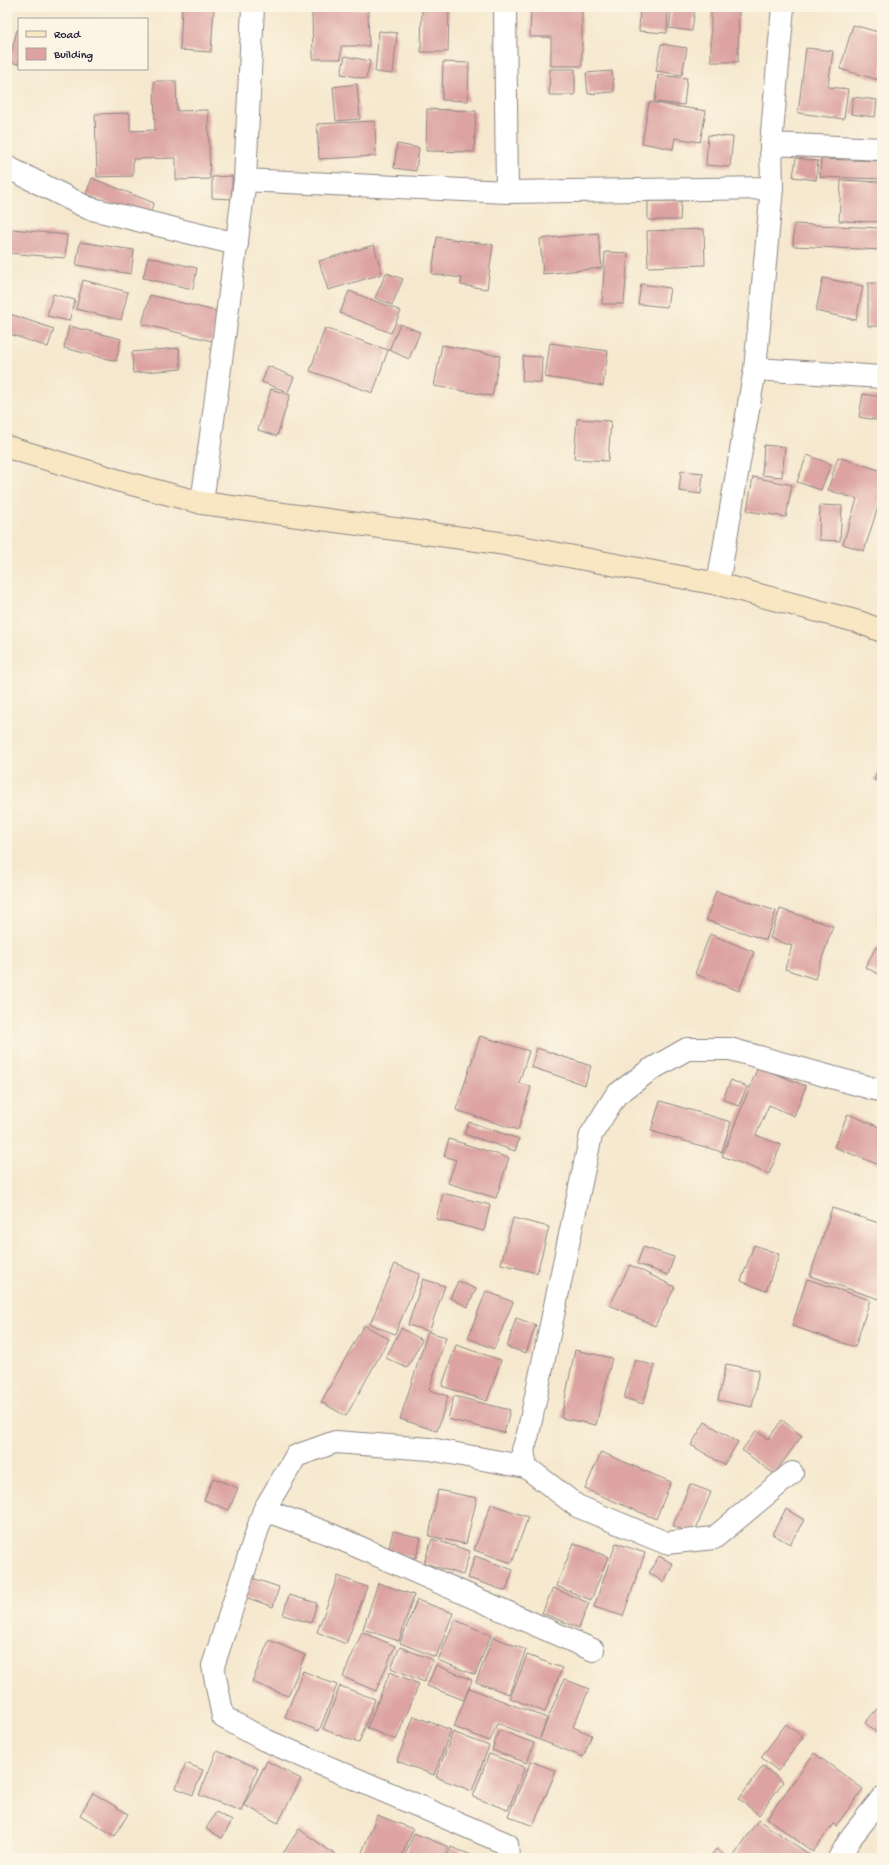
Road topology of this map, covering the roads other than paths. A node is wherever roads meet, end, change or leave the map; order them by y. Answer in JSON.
{"nodes":[{"id":1,"x":253,"y":7,"type":"edge"},
{"id":2,"x":505,"y":7,"type":"edge"},
{"id":3,"x":783,"y":7,"type":"edge"},
{"id":4,"x":771,"y":144,"type":"junction"},
{"id":5,"x":882,"y":150,"type":"edge"},
{"id":6,"x":7,"y":167,"type":"edge"},
{"id":7,"x":245,"y":180,"type":"junction"},
{"id":8,"x":772,"y":188,"type":"junction"},
{"id":9,"x":507,"y":192,"type":"junction"},
{"id":10,"x":237,"y":244,"type":"junction"},
{"id":11,"x":755,"y":369,"type":"junction"},
{"id":12,"x":882,"y":377,"type":"edge"},
{"id":13,"x":7,"y":447,"type":"edge"},
{"id":14,"x":202,"y":503,"type":"junction"},
{"id":15,"x":718,"y":584,"type":"junction"},
{"id":16,"x":882,"y":630,"type":"edge"},
{"id":17,"x":882,"y":1089,"type":"edge"},
{"id":18,"x":526,"y":1467,"type":"junction"},
{"id":19,"x":792,"y":1473,"type":"dead end"},
{"id":20,"x":264,"y":1510,"type":"junction"},
{"id":21,"x":593,"y":1650,"type":"dead end"},
{"id":22,"x":882,"y":1798,"type":"edge"},
{"id":23,"x":508,"y":1858,"type":"edge"},
{"id":24,"x":839,"y":1858,"type":"edge"}],
"edges":[{"from":1,"to":7,"type":"street"},
{"from":2,"to":9,"type":"street"},
{"from":3,"to":4,"type":"street"},
{"from":4,"to":5,"type":"street"},
{"from":4,"to":8,"type":"street"},
{"from":6,"to":10,"type":"street"},
{"from":7,"to":9,"type":"street"},
{"from":7,"to":10,"type":"street"},
{"from":8,"to":9,"type":"street"},
{"from":8,"to":11,"type":"street"},
{"from":10,"to":14,"type":"street"},
{"from":11,"to":12,"type":"street"},
{"from":11,"to":15,"type":"street"},
{"from":13,"to":14,"type":"street"},
{"from":14,"to":15,"type":"street"},
{"from":15,"to":16,"type":"street"},
{"from":17,"to":18,"type":"street"},
{"from":18,"to":19,"type":"street"},
{"from":18,"to":20,"type":"street"},
{"from":20,"to":21,"type":"street"},
{"from":20,"to":23,"type":"street"},
{"from":22,"to":24,"type":"street"}]}
